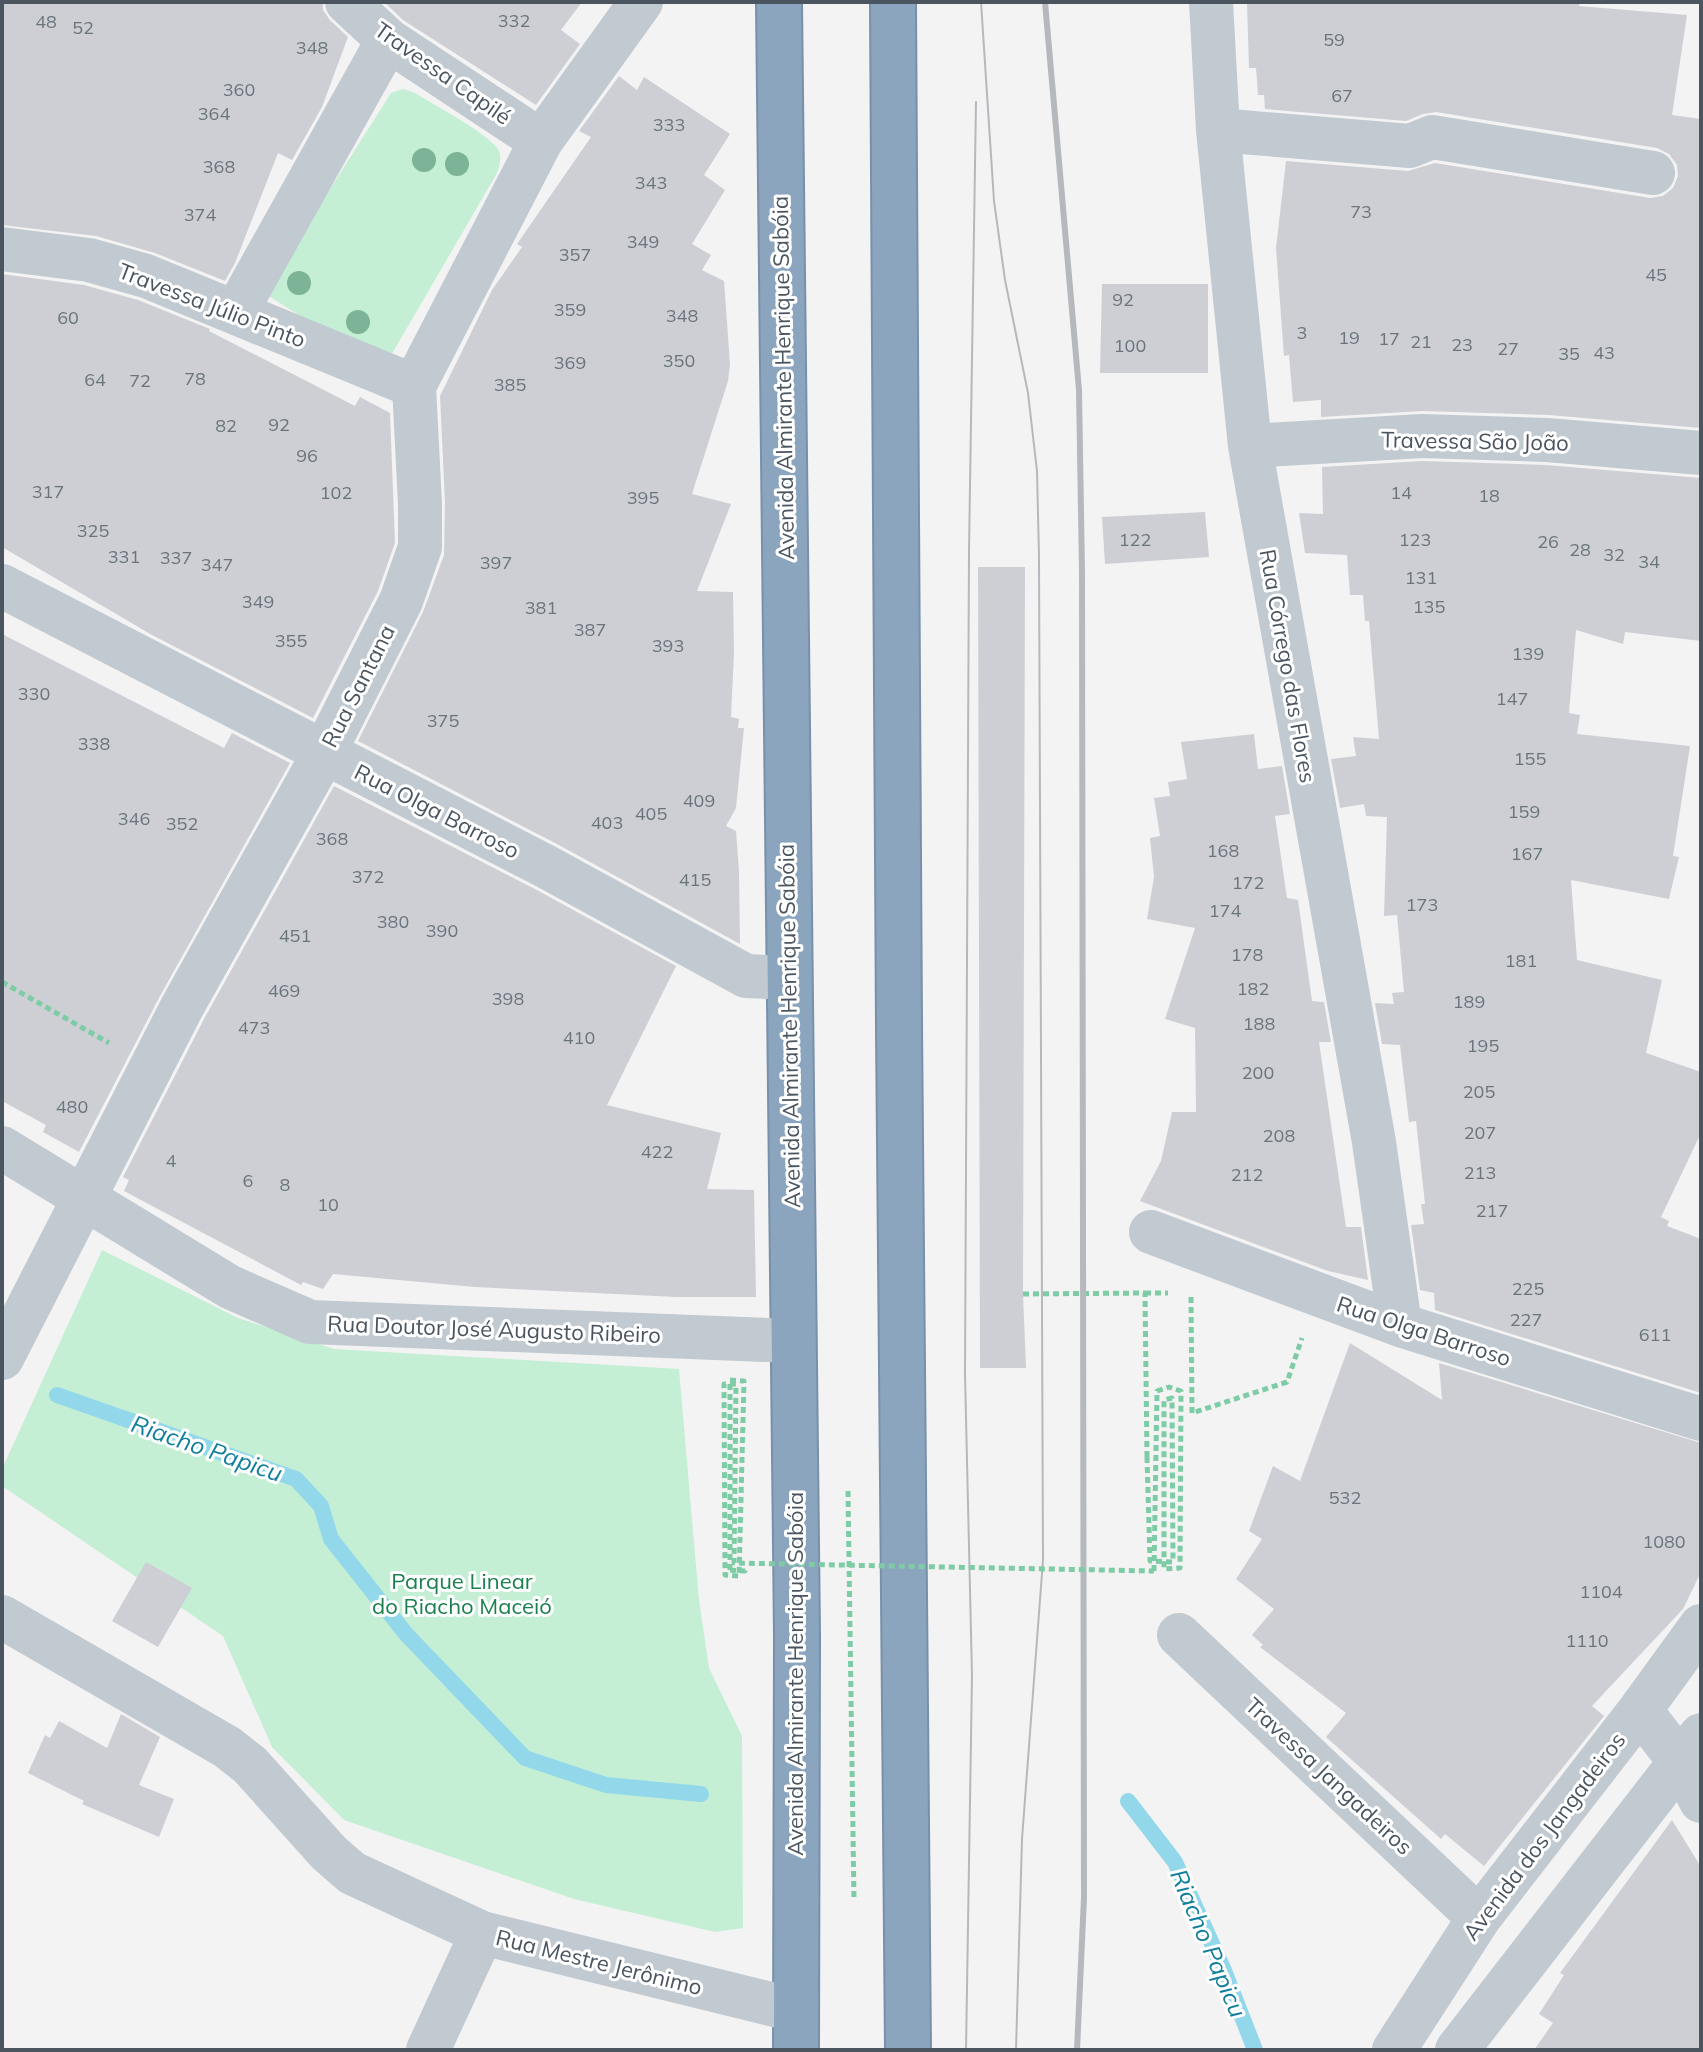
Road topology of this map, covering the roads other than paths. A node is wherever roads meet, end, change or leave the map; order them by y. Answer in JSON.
{"nodes":[{"id":1,"x":347,"y":2,"type":"edge"},
{"id":2,"x":641,"y":2,"type":"edge"},
{"id":3,"x":779,"y":2,"type":"edge"},
{"id":4,"x":893,"y":2,"type":"edge"},
{"id":5,"x":1211,"y":2,"type":"edge"},
{"id":6,"x":388,"y":40,"type":"junction"},
{"id":7,"x":1218,"y":130,"type":"junction"},
{"id":8,"x":541,"y":141,"type":"junction"},
{"id":9,"x":1653,"y":173,"type":"dead end"},
{"id":10,"x":2,"y":249,"type":"edge"},
{"id":11,"x":236,"y":312,"type":"junction"},
{"id":12,"x":414,"y":386,"type":"junction"},
{"id":13,"x":1250,"y":446,"type":"junction"},
{"id":14,"x":1701,"y":453,"type":"edge"},
{"id":15,"x":2,"y":586,"type":"edge"},
{"id":16,"x":324,"y":753,"type":"junction"},
{"id":17,"x":789,"y":978,"type":"junction"},
{"id":18,"x":2,"y":1148,"type":"edge"},
{"id":19,"x":84,"y":1198,"type":"junction"},
{"id":20,"x":1151,"y":1232,"type":"dead end"},
{"id":21,"x":1400,"y":1325,"type":"junction"},
{"id":22,"x":793,"y":1341,"type":"junction"},
{"id":23,"x":2,"y":1358,"type":"edge"},
{"id":24,"x":1701,"y":1419,"type":"edge"},
{"id":25,"x":2,"y":1617,"type":"edge"},
{"id":26,"x":1701,"y":1626,"type":"edge"},
{"id":27,"x":1179,"y":1635,"type":"dead end"},
{"id":28,"x":1640,"y":1710,"type":"junction"},
{"id":29,"x":1691,"y":1749,"type":"edge"},
{"id":30,"x":1701,"y":1801,"type":"edge"},
{"id":31,"x":1479,"y":1918,"type":"junction"},
{"id":32,"x":482,"y":1933,"type":"junction"},
{"id":33,"x":796,"y":2030,"type":"edge"},
{"id":34,"x":428,"y":2050,"type":"edge"},
{"id":35,"x":908,"y":2050,"type":"edge"},
{"id":36,"x":1394,"y":2050,"type":"edge"},
{"id":37,"x":1457,"y":2050,"type":"edge"}],
"edges":[{"from":1,"to":6,"type":"street","name":"Travessa Capilé"},
{"from":2,"to":8,"type":"street"},
{"from":3,"to":17,"type":"highway","name":"Avenida Almirante Henrique Sabóia"},
{"from":4,"to":35,"type":"highway"},
{"from":5,"to":7,"type":"street","name":"Rua Córrego das Flores"},
{"from":6,"to":8,"type":"street","name":"Travessa Capilé"},
{"from":6,"to":11,"type":"street"},
{"from":7,"to":9,"type":"street"},
{"from":7,"to":13,"type":"street","name":"Rua Córrego das Flores"},
{"from":8,"to":12,"type":"street"},
{"from":10,"to":11,"type":"street","name":"Travessa Júlio Pinto"},
{"from":11,"to":12,"type":"street","name":"Travessa Júlio Pinto"},
{"from":12,"to":16,"type":"street","name":"Rua Santana"},
{"from":13,"to":14,"type":"street","name":"Travessa São João"},
{"from":13,"to":21,"type":"street","name":"Rua Córrego das Flores"},
{"from":15,"to":16,"type":"street","name":"Rua Olga Barroso"},
{"from":16,"to":17,"type":"street","name":"Rua Olga Barroso"},
{"from":16,"to":19,"type":"street","name":"Rua Santana"},
{"from":17,"to":22,"type":"highway","name":"Avenida Almirante Henrique Sabóia"},
{"from":18,"to":19,"type":"street","name":"Rua Doutor José Augusto Ribeiro"},
{"from":19,"to":22,"type":"street","name":"Rua Doutor José Augusto Ribeiro"},
{"from":19,"to":23,"type":"street","name":"Rua Santana"},
{"from":20,"to":21,"type":"street","name":"Rua Olga Barroso"},
{"from":21,"to":24,"type":"street","name":"Rua Olga Barroso"},
{"from":22,"to":33,"type":"highway","name":"Avenida Almirante Henrique Sabóia"},
{"from":25,"to":32,"type":"street"},
{"from":26,"to":28,"type":"street","name":"Avenida dos Jangadeiros"},
{"from":27,"to":31,"type":"street","name":"Travessa Jangadeiros"},
{"from":28,"to":29,"type":"street"},
{"from":28,"to":31,"type":"street","name":"Avenida dos Jangadeiros"},
{"from":29,"to":30,"type":"street"},
{"from":29,"to":37,"type":"street"},
{"from":31,"to":36,"type":"street","name":"Avenida dos Jangadeiros"},
{"from":32,"to":33,"type":"street","name":"Rua Mestre Jerônimo"},
{"from":32,"to":34,"type":"street","name":"Rua Mestre Jerônimo"}]}
